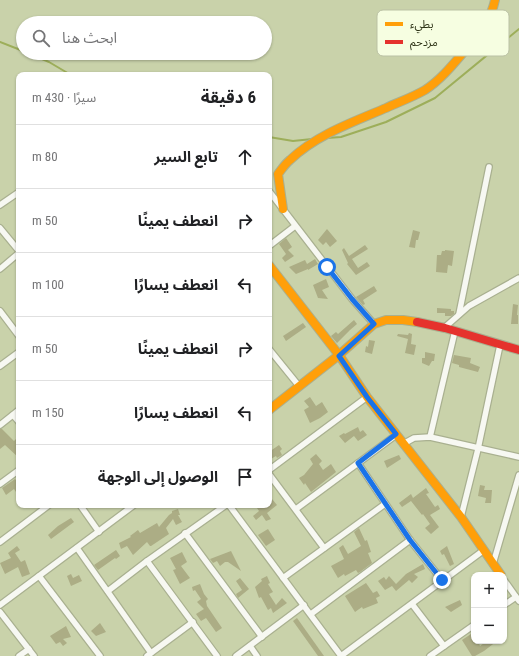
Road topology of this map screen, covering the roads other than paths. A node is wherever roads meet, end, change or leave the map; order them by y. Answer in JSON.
{"nodes":[{"id":1,"x":495,"y":0,"type":"edge"},
{"id":2,"x":492,"y":10,"type":"edge"},
{"id":3,"x":461,"y":56,"type":"edge"},
{"id":4,"x":489,"y":167,"type":"dead end"},
{"id":5,"x":16,"y":194,"type":"edge"},
{"id":6,"x":272,"y":195,"type":"edge"},
{"id":7,"x":0,"y":205,"type":"edge"},
{"id":8,"x":283,"y":208,"type":"junction"},
{"id":9,"x":295,"y":226,"type":"junction"},
{"id":10,"x":0,"y":228,"type":"edge"},
{"id":11,"x":272,"y":244,"type":"edge"},
{"id":12,"x":16,"y":248,"type":"edge"},
{"id":13,"x":16,"y":255,"type":"edge"},
{"id":14,"x":0,"y":269,"type":"edge"},
{"id":15,"x":272,"y":269,"type":"edge"},
{"id":16,"x":519,"y":278,"type":"edge"},
{"id":17,"x":0,"y":311,"type":"edge"},
{"id":18,"x":459,"y":314,"type":"junction"},
{"id":19,"x":374,"y":324,"type":"junction"},
{"id":20,"x":444,"y":328,"type":"junction"},
{"id":21,"x":456,"y":331,"type":"junction"},
{"id":22,"x":16,"y":332,"type":"edge"},
{"id":23,"x":500,"y":345,"type":"junction"},
{"id":24,"x":519,"y":350,"type":"edge"},
{"id":25,"x":272,"y":353,"type":"edge"},
{"id":26,"x":16,"y":354,"type":"edge"},
{"id":27,"x":339,"y":356,"type":"junction"},
{"id":28,"x":0,"y":366,"type":"edge"},
{"id":29,"x":299,"y":386,"type":"junction"},
{"id":30,"x":367,"y":397,"type":"junction"},
{"id":31,"x":272,"y":408,"type":"edge"},
{"id":32,"x":16,"y":412,"type":"edge"},
{"id":33,"x":13,"y":415,"type":"junction"},
{"id":34,"x":16,"y":418,"type":"edge"},
{"id":35,"x":0,"y":425,"type":"edge"},
{"id":36,"x":396,"y":434,"type":"junction"},
{"id":37,"x":430,"y":438,"type":"junction"},
{"id":38,"x":403,"y":444,"type":"junction"},
{"id":39,"x":478,"y":449,"type":"junction"},
{"id":40,"x":519,"y":457,"type":"edge"},
{"id":41,"x":358,"y":463,"type":"junction"},
{"id":42,"x":272,"y":468,"type":"edge"},
{"id":43,"x":16,"y":472,"type":"edge"},
{"id":44,"x":519,"y":474,"type":"edge"},
{"id":45,"x":272,"y":478,"type":"edge"},
{"id":46,"x":0,"y":484,"type":"edge"},
{"id":47,"x":385,"y":504,"type":"junction"},
{"id":48,"x":45,"y":508,"type":"edge"},
{"id":49,"x":82,"y":508,"type":"edge"},
{"id":50,"x":130,"y":508,"type":"edge"},
{"id":51,"x":222,"y":508,"type":"edge"},
{"id":52,"x":231,"y":508,"type":"edge"},
{"id":53,"x":296,"y":509,"type":"junction"},
{"id":54,"x":461,"y":518,"type":"junction"},
{"id":55,"x":100,"y":532,"type":"junction"},
{"id":56,"x":185,"y":533,"type":"junction"},
{"id":57,"x":410,"y":540,"type":"junction"},
{"id":58,"x":0,"y":542,"type":"edge"},
{"id":59,"x":77,"y":548,"type":"junction"},
{"id":60,"x":324,"y":548,"type":"junction"},
{"id":61,"x":484,"y":550,"type":"junction"},
{"id":62,"x":147,"y":561,"type":"junction"},
{"id":63,"x":493,"y":564,"type":"junction"},
{"id":64,"x":499,"y":572,"type":"edge"},
{"id":65,"x":39,"y":576,"type":"junction"},
{"id":66,"x":283,"y":578,"type":"junction"},
{"id":67,"x":442,"y":580,"type":"junction"},
{"id":68,"x":507,"y":584,"type":"edge"},
{"id":69,"x":108,"y":591,"type":"junction"},
{"id":70,"x":517,"y":599,"type":"edge"},
{"id":71,"x":412,"y":604,"type":"junction"},
{"id":72,"x":507,"y":604,"type":"edge"},
{"id":73,"x":0,"y":605,"type":"edge"},
{"id":74,"x":304,"y":605,"type":"junction"},
{"id":75,"x":0,"y":612,"type":"edge"},
{"id":76,"x":311,"y":614,"type":"junction"},
{"id":77,"x":193,"y":622,"type":"junction"},
{"id":78,"x":471,"y":627,"type":"edge"},
{"id":79,"x":262,"y":637,"type":"junction"},
{"id":80,"x":250,"y":646,"type":"junction"},
{"id":81,"x":444,"y":646,"type":"junction"},
{"id":82,"x":29,"y":649,"type":"junction"},
{"id":83,"x":149,"y":655,"type":"edge"},
{"id":84,"x":20,"y":656,"type":"edge"},
{"id":85,"x":34,"y":656,"type":"edge"},
{"id":86,"x":100,"y":656,"type":"edge"},
{"id":87,"x":217,"y":656,"type":"edge"},
{"id":88,"x":236,"y":656,"type":"edge"},
{"id":89,"x":257,"y":656,"type":"edge"},
{"id":90,"x":341,"y":656,"type":"edge"},
{"id":91,"x":430,"y":656,"type":"edge"}],
"edges":[{"from":1,"to":2,"type":"street"},
{"from":3,"to":8,"type":"street"},
{"from":4,"to":18,"type":"street"},
{"from":5,"to":7,"type":"street"},
{"from":6,"to":8,"type":"street"},
{"from":8,"to":9,"type":"street"},
{"from":9,"to":11,"type":"street"},
{"from":9,"to":19,"type":"street"},
{"from":10,"to":12,"type":"street"},
{"from":13,"to":14,"type":"street"},
{"from":15,"to":27,"type":"street"},
{"from":16,"to":18,"type":"street"},
{"from":17,"to":22,"type":"street"},
{"from":18,"to":20,"type":"street"},
{"from":19,"to":20,"type":"street"},
{"from":19,"to":27,"type":"street"},
{"from":20,"to":21,"type":"street"},
{"from":21,"to":23,"type":"street"},
{"from":21,"to":37,"type":"street"},
{"from":23,"to":24,"type":"street"},
{"from":23,"to":39,"type":"street"},
{"from":25,"to":29,"type":"street"},
{"from":26,"to":28,"type":"street"},
{"from":27,"to":29,"type":"street"},
{"from":27,"to":30,"type":"street"},
{"from":29,"to":31,"type":"street"},
{"from":30,"to":36,"type":"street"},
{"from":30,"to":42,"type":"street"},
{"from":32,"to":33,"type":"street"},
{"from":33,"to":34,"type":"street"},
{"from":33,"to":35,"type":"street"},
{"from":36,"to":38,"type":"street"},
{"from":36,"to":41,"type":"street"},
{"from":37,"to":38,"type":"street"},
{"from":37,"to":39,"type":"street"},
{"from":38,"to":54,"type":"street"},
{"from":39,"to":40,"type":"street"},
{"from":39,"to":54,"type":"street"},
{"from":41,"to":47,"type":"street"},
{"from":41,"to":53,"type":"street"},
{"from":43,"to":46,"type":"street"},
{"from":44,"to":63,"type":"street"},
{"from":45,"to":53,"type":"street"},
{"from":47,"to":57,"type":"street"},
{"from":47,"to":60,"type":"street"},
{"from":48,"to":58,"type":"street"},
{"from":49,"to":55,"type":"street"},
{"from":50,"to":55,"type":"street"},
{"from":51,"to":56,"type":"street"},
{"from":52,"to":66,"type":"street"},
{"from":53,"to":60,"type":"street"},
{"from":54,"to":61,"type":"street"},
{"from":55,"to":59,"type":"street"},
{"from":56,"to":62,"type":"street"},
{"from":56,"to":79,"type":"street"},
{"from":57,"to":67,"type":"street"},
{"from":57,"to":76,"type":"street"},
{"from":59,"to":65,"type":"street"},
{"from":59,"to":69,"type":"street"},
{"from":60,"to":66,"type":"street"},
{"from":61,"to":63,"type":"street"},
{"from":61,"to":67,"type":"street"},
{"from":62,"to":69,"type":"street"},
{"from":62,"to":77,"type":"street"},
{"from":63,"to":64,"type":"street"},
{"from":65,"to":73,"type":"street"},
{"from":65,"to":86,"type":"street"},
{"from":66,"to":74,"type":"street"},
{"from":67,"to":71,"type":"street"},
{"from":68,"to":70,"type":"street"},
{"from":69,"to":83,"type":"street"},
{"from":70,"to":72,"type":"street"},
{"from":71,"to":81,"type":"street"},
{"from":71,"to":90,"type":"street"},
{"from":74,"to":76,"type":"street"},
{"from":74,"to":79,"type":"street"},
{"from":75,"to":82,"type":"street"},
{"from":76,"to":90,"type":"street"},
{"from":77,"to":83,"type":"street"},
{"from":77,"to":87,"type":"street"},
{"from":78,"to":81,"type":"street"},
{"from":79,"to":80,"type":"street"},
{"from":80,"to":88,"type":"street"},
{"from":80,"to":89,"type":"street"},
{"from":81,"to":91,"type":"street"},
{"from":82,"to":84,"type":"street"},
{"from":82,"to":85,"type":"street"}]}
